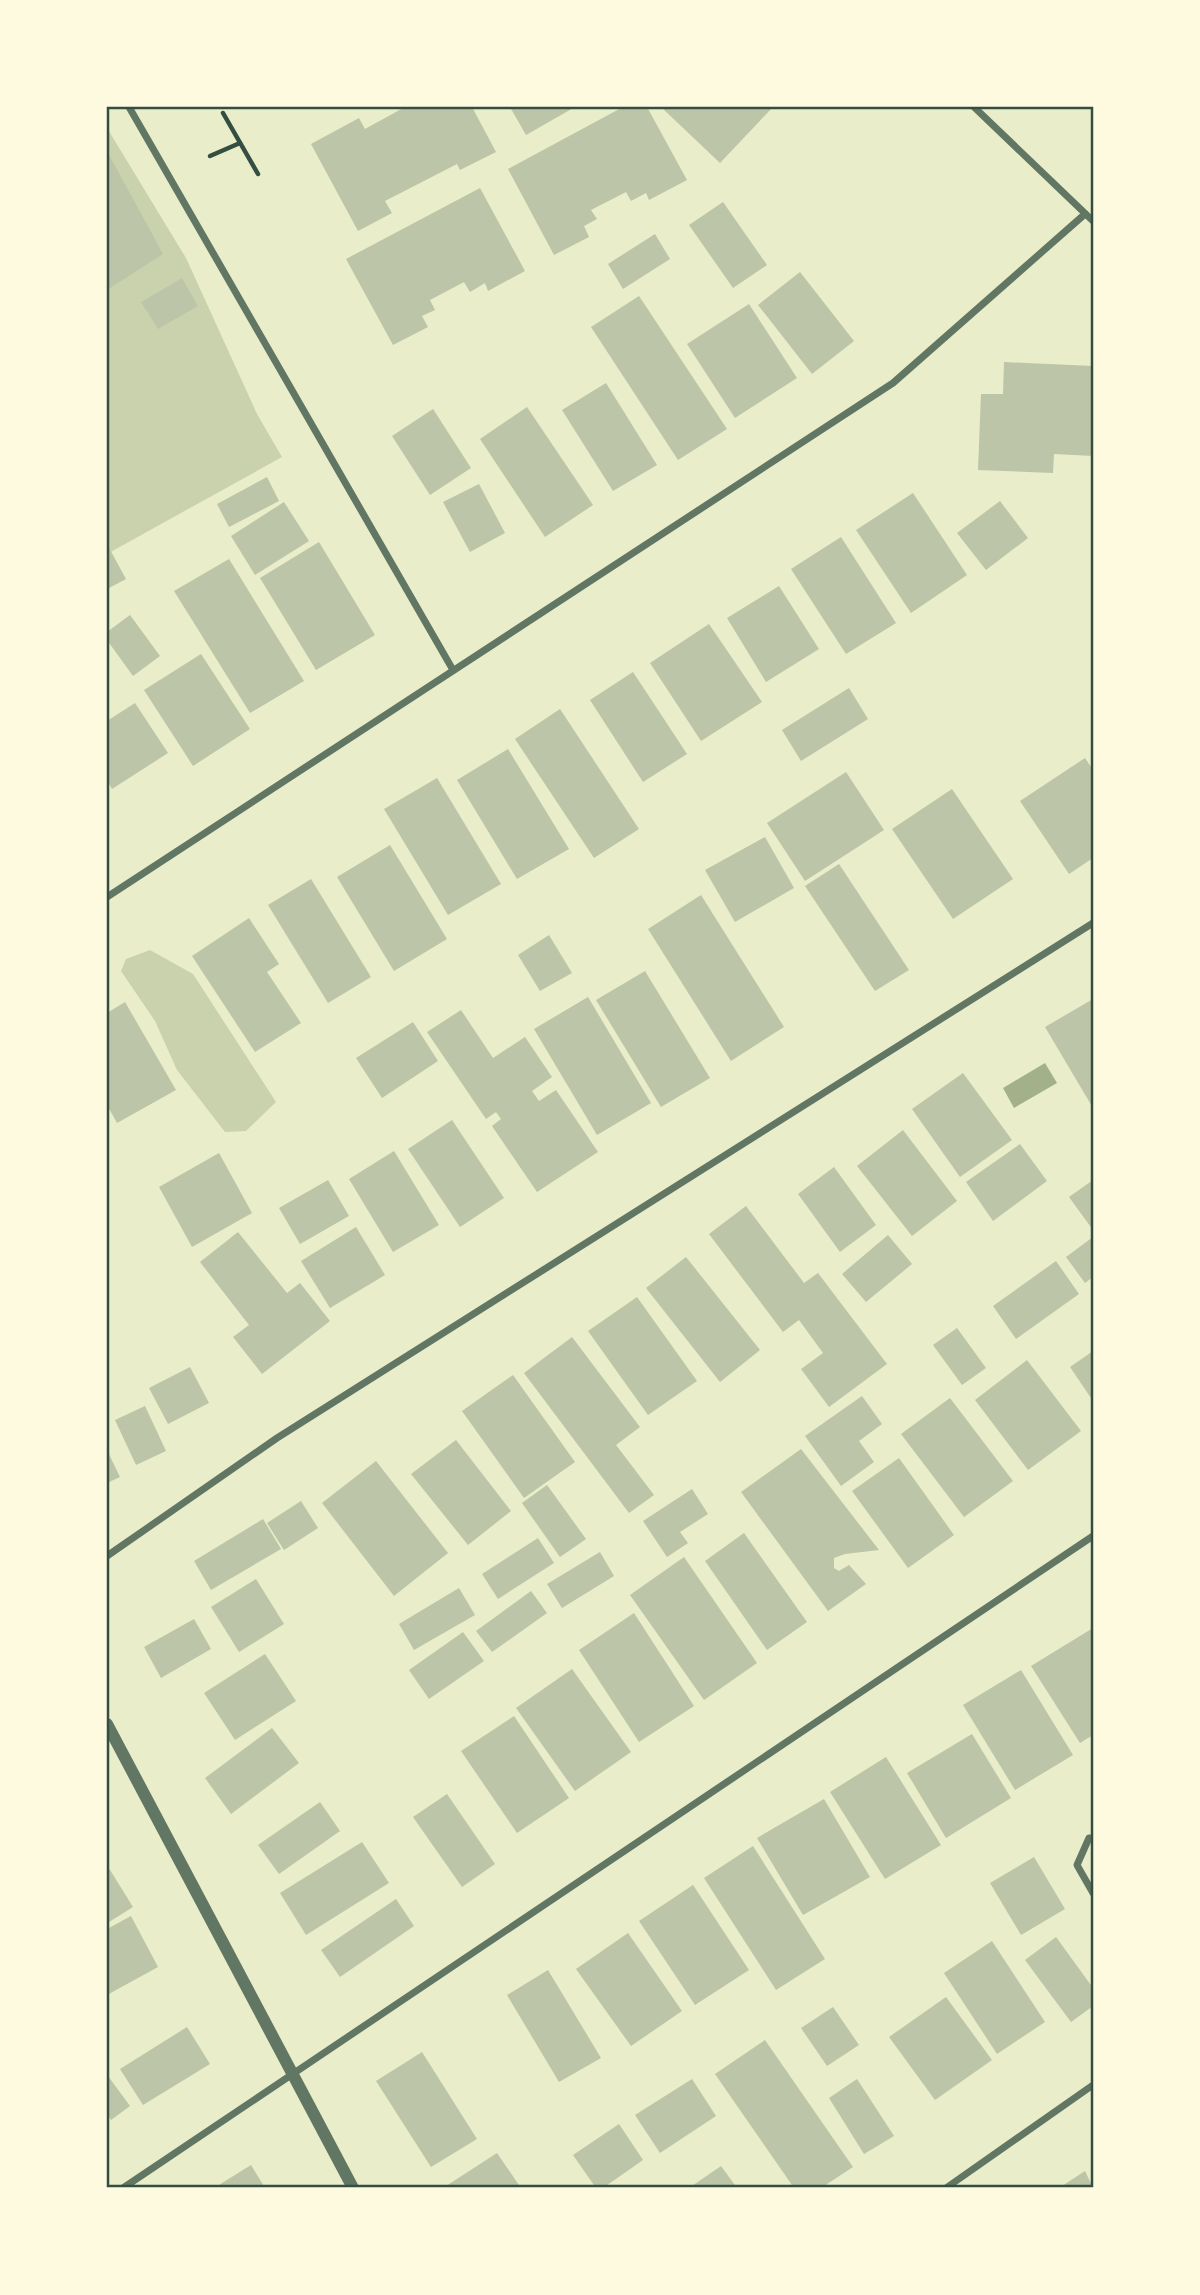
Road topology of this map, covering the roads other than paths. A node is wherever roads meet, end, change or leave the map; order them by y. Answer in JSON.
{"nodes":[{"id":1,"x":129,"y":107,"type":"edge"},
{"id":2,"x":974,"y":107,"type":"edge"},
{"id":3,"x":1085,"y":214,"type":"junction"},
{"id":4,"x":1093,"y":221,"type":"edge"},
{"id":5,"x":453,"y":670,"type":"junction"},
{"id":6,"x":107,"y":897,"type":"edge"},
{"id":7,"x":1093,"y":923,"type":"edge"},
{"id":8,"x":1093,"y":1536,"type":"edge"},
{"id":9,"x":107,"y":1556,"type":"edge"},
{"id":10,"x":107,"y":1724,"type":"edge"},
{"id":11,"x":1093,"y":1839,"type":"edge"},
{"id":12,"x":1093,"y":1892,"type":"edge"},
{"id":13,"x":292,"y":2075,"type":"junction"},
{"id":14,"x":1093,"y":2085,"type":"edge"},
{"id":15,"x":123,"y":2188,"type":"edge"},
{"id":16,"x":353,"y":2188,"type":"edge"},
{"id":17,"x":946,"y":2188,"type":"edge"}],
"edges":[{"from":1,"to":5,"type":"street"},
{"from":2,"to":3,"type":"street"},
{"from":3,"to":4,"type":"street"},
{"from":3,"to":5,"type":"street"},
{"from":5,"to":6,"type":"street"},
{"from":7,"to":9,"type":"street"},
{"from":8,"to":13,"type":"street"},
{"from":10,"to":13,"type":"street"},
{"from":11,"to":12,"type":"street"},
{"from":13,"to":15,"type":"street"},
{"from":13,"to":16,"type":"street"},
{"from":14,"to":17,"type":"street"}]}
